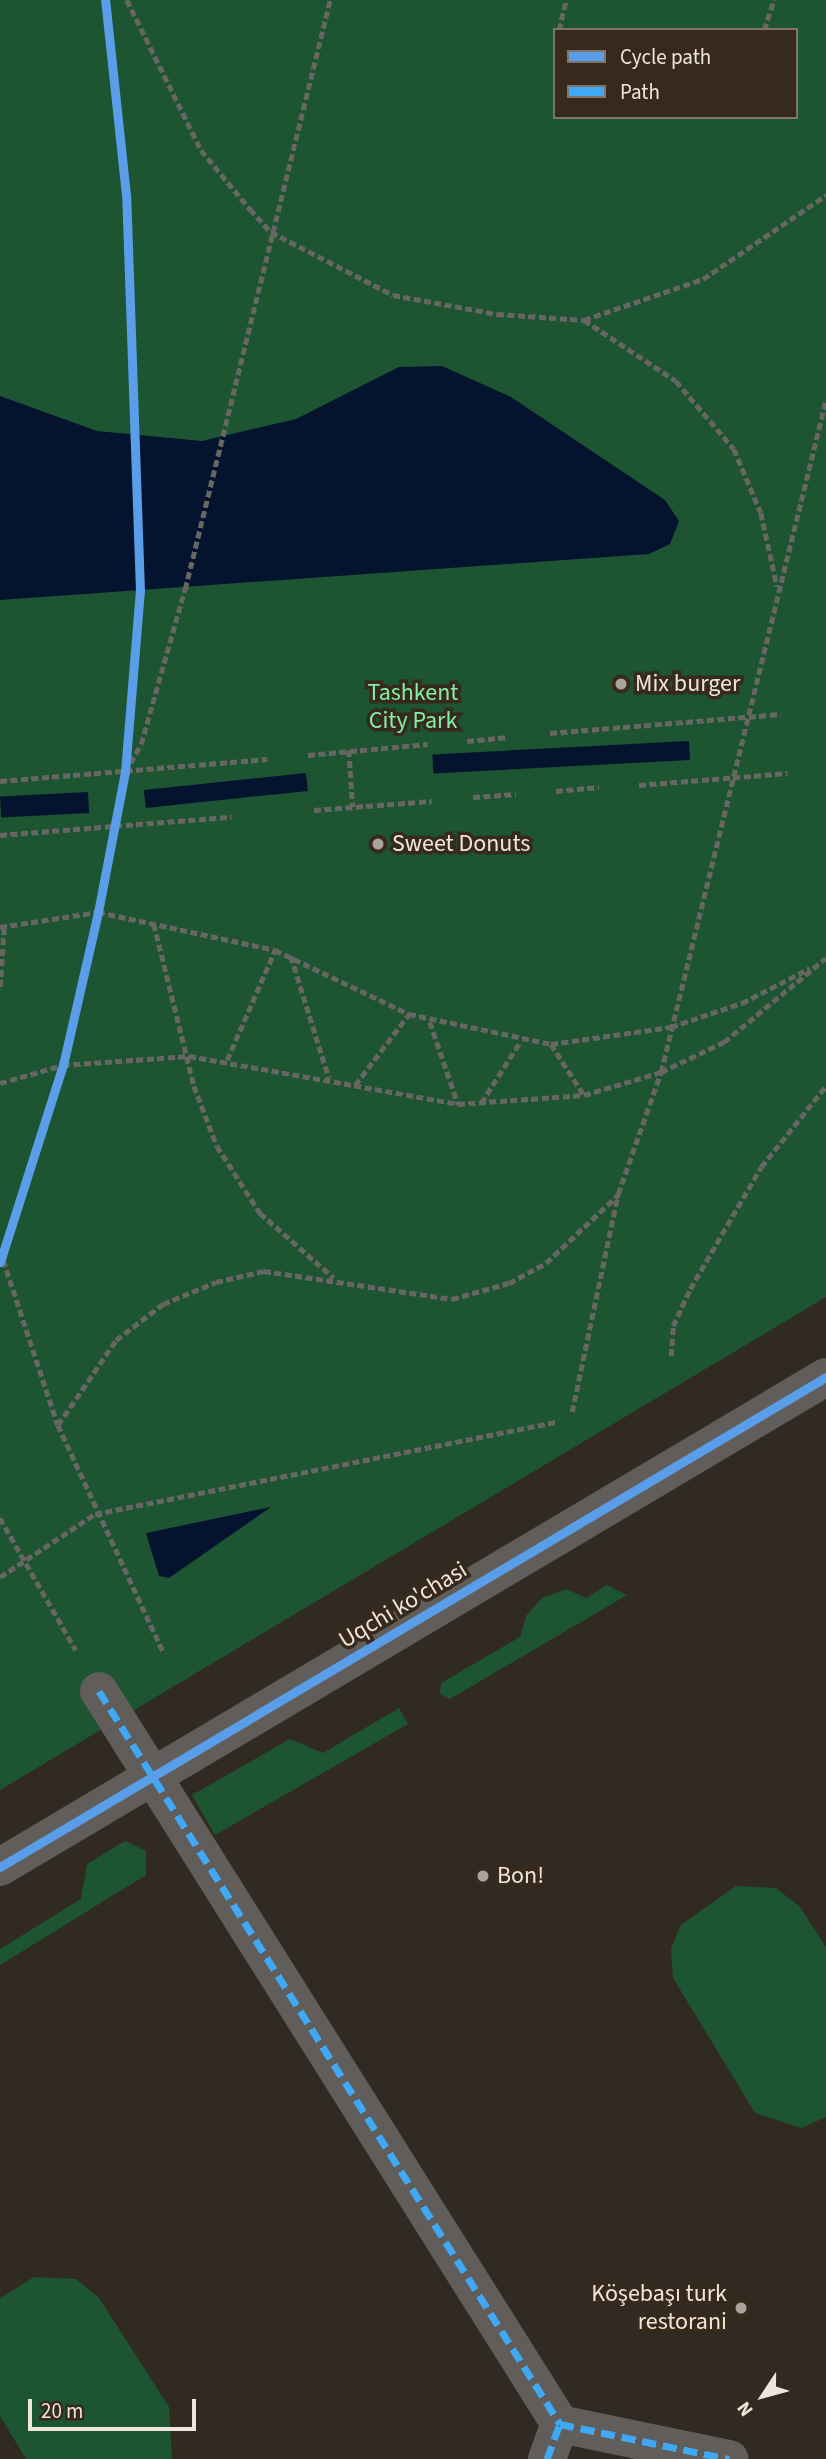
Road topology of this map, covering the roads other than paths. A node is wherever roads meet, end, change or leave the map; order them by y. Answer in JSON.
{"nodes":[{"id":1,"x":826,"y":1377,"type":"edge"},
{"id":2,"x":99,"y":1691,"type":"road end"},
{"id":3,"x":152,"y":1777,"type":"junction"},
{"id":4,"x":0,"y":1867,"type":"edge"},
{"id":5,"x":554,"y":2442,"type":"edge"},
{"id":6,"x":729,"y":2459,"type":"edge"}],
"edges":[{"from":1,"to":3,"type":"street","name":"Uqchi ko'chasi"},
{"from":2,"to":3,"type":"street"},
{"from":3,"to":4,"type":"street","name":"Uqchi ko'chasi"},
{"from":3,"to":5,"type":"street"},
{"from":5,"to":6,"type":"street"}]}
